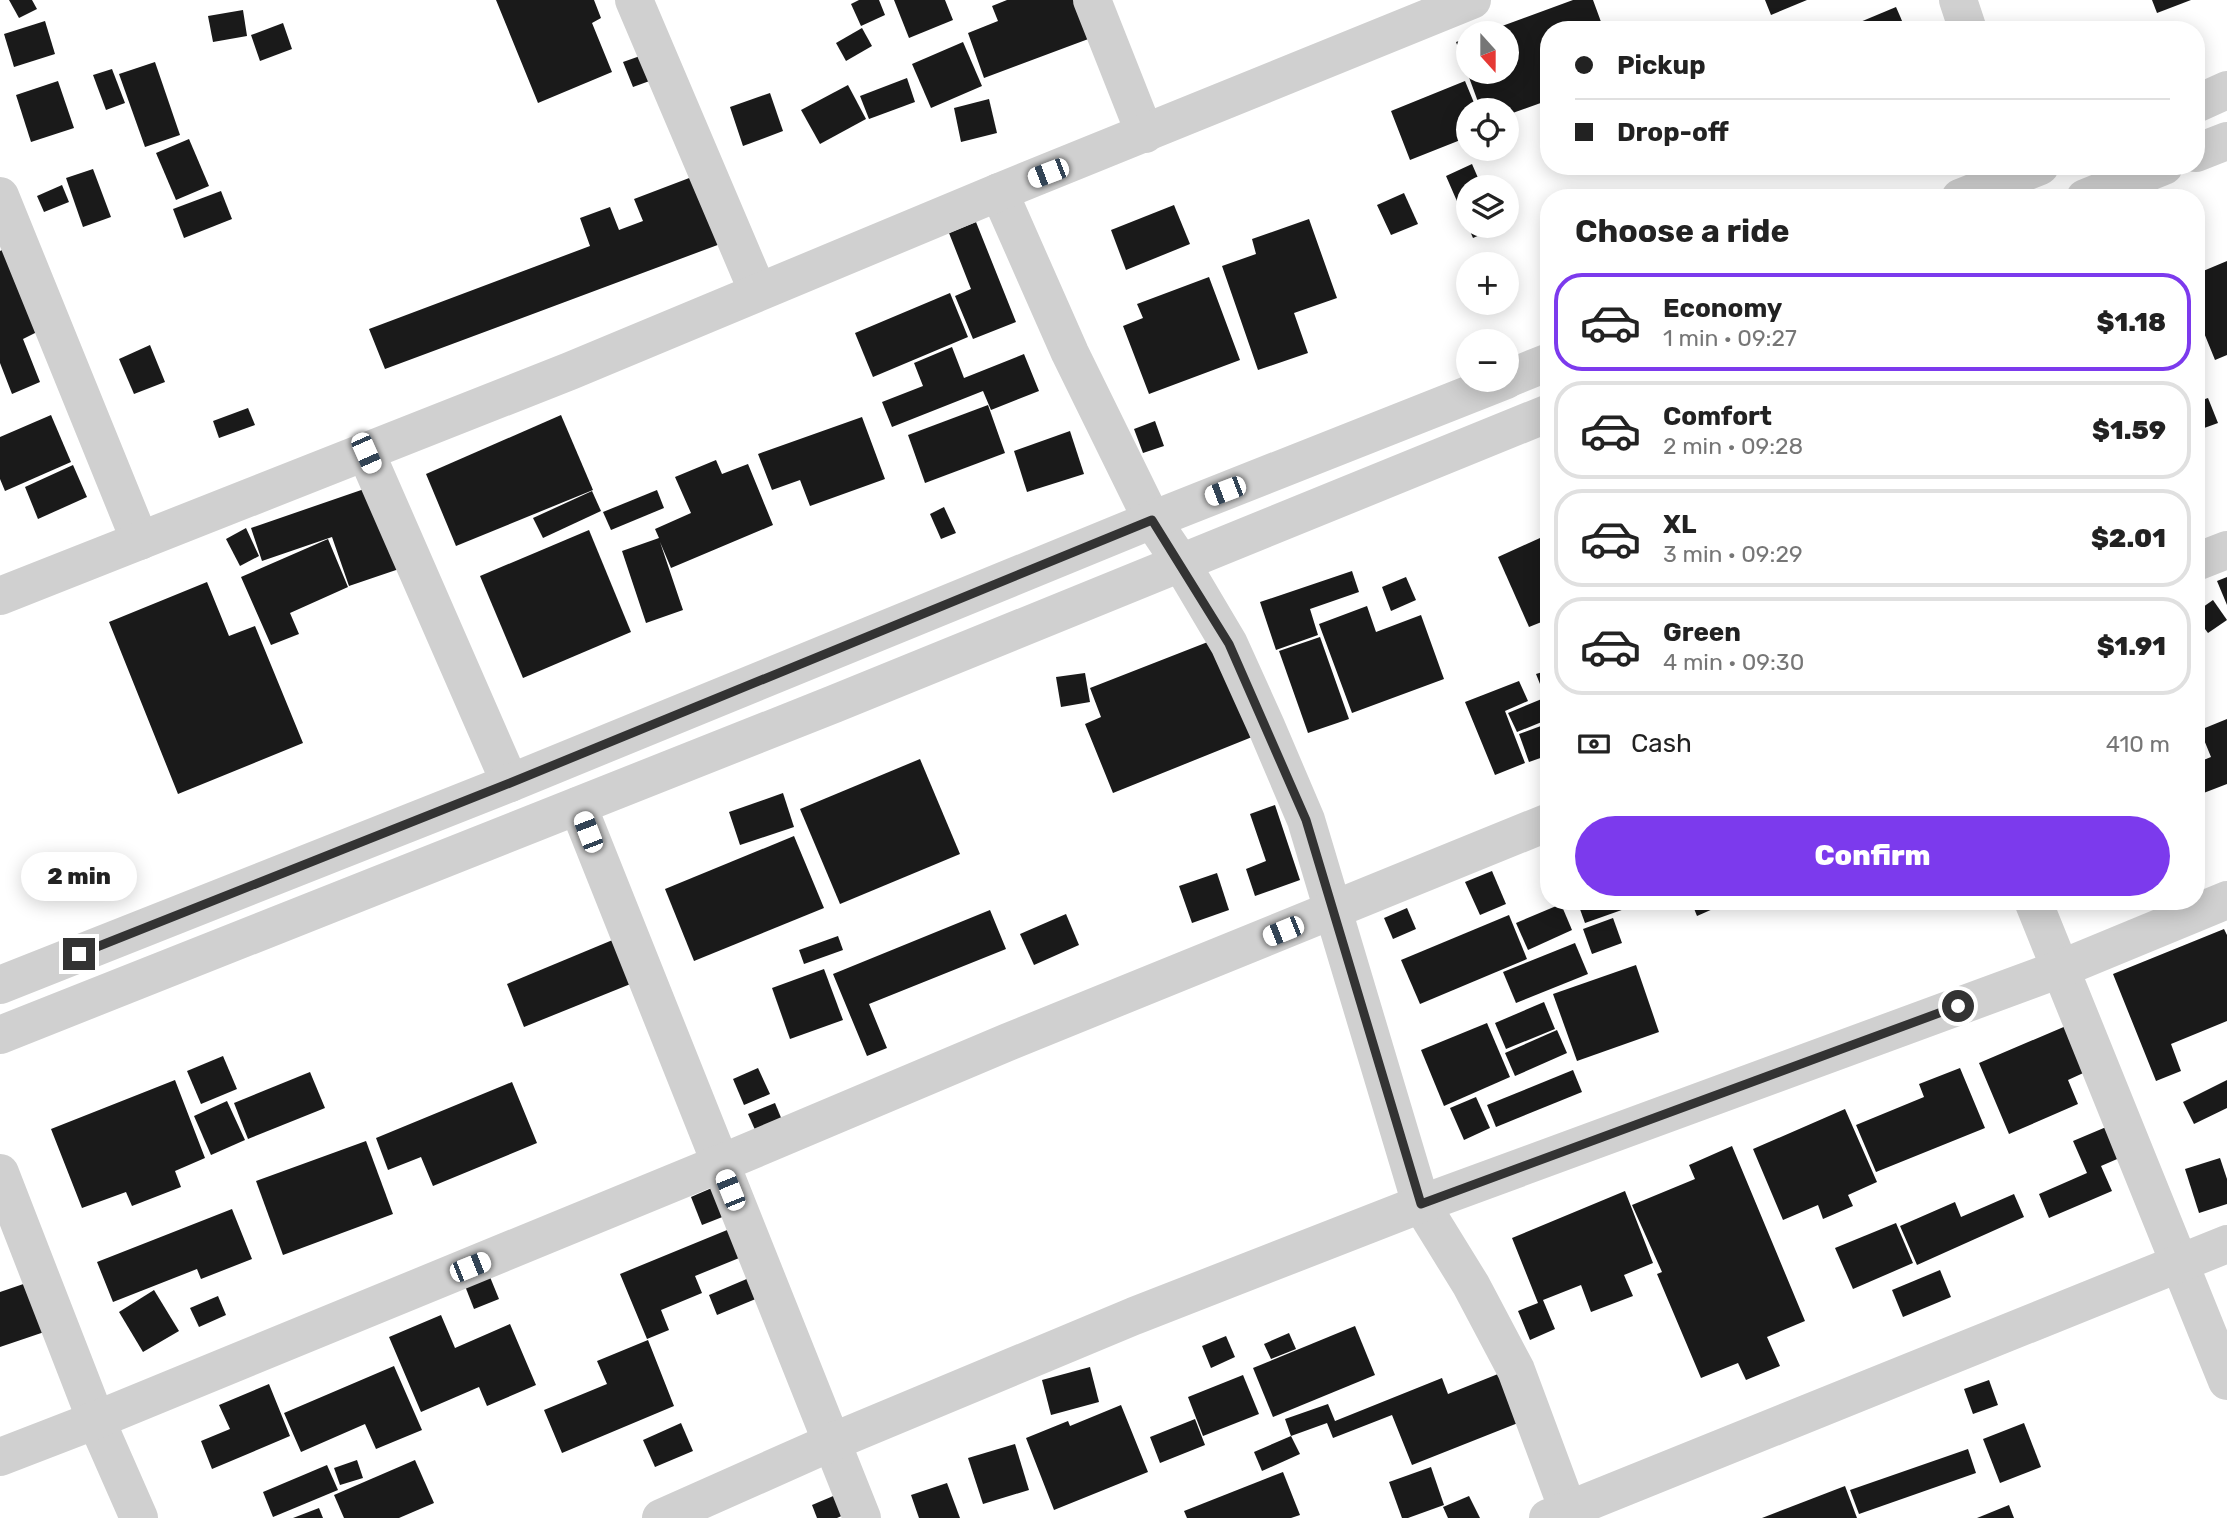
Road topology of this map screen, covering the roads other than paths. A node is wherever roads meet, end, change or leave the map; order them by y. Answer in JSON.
{"nodes":[{"id":1,"x":634,"y":0,"type":"edge"},
{"id":2,"x":1092,"y":0,"type":"edge"},
{"id":3,"x":1472,"y":0,"type":"edge"},
{"id":4,"x":1958,"y":0,"type":"edge"},
{"id":5,"x":1965,"y":21,"type":"edge"},
{"id":6,"x":2227,"y":90,"type":"edge"},
{"id":7,"x":2205,"y":100,"type":"edge"},
{"id":8,"x":1145,"y":134,"type":"junction"},
{"id":9,"x":2227,"y":141,"type":"edge"},
{"id":10,"x":2205,"y":150,"type":"edge"},
{"id":11,"x":2142,"y":175,"type":"edge"},
{"id":12,"x":2023,"y":177,"type":"edge"},
{"id":13,"x":1987,"y":189,"type":"edge"},
{"id":14,"x":2107,"y":189,"type":"edge"},
{"id":15,"x":999,"y":192,"type":"junction"},
{"id":16,"x":0,"y":195,"type":"edge"},
{"id":17,"x":758,"y":292,"type":"junction"},
{"id":18,"x":1540,"y":366,"type":"edge"},
{"id":19,"x":1519,"y":375,"type":"edge"},
{"id":20,"x":1476,"y":392,"type":"edge"},
{"id":21,"x":1540,"y":417,"type":"edge"},
{"id":22,"x":366,"y":453,"type":"junction"},
{"id":23,"x":1152,"y":520,"type":"junction"},
{"id":24,"x":140,"y":541,"type":"junction"},
{"id":25,"x":2227,"y":550,"type":"edge"},
{"id":26,"x":2205,"y":559,"type":"edge"},
{"id":27,"x":1181,"y":563,"type":"junction"},
{"id":28,"x":0,"y":596,"type":"edge"},
{"id":29,"x":510,"y":783,"type":"junction"},
{"id":30,"x":578,"y":806,"type":"junction"},
{"id":31,"x":1540,"y":826,"type":"edge"},
{"id":32,"x":2227,"y":900,"type":"edge"},
{"id":33,"x":2205,"y":909,"type":"edge"},
{"id":34,"x":1333,"y":910,"type":"junction"},
{"id":35,"x":2037,"y":910,"type":"edge"},
{"id":36,"x":2203,"y":910,"type":"edge"},
{"id":37,"x":2060,"y":969,"type":"junction"},
{"id":38,"x":0,"y":985,"type":"edge"},
{"id":39,"x":0,"y":1035,"type":"edge"},
{"id":40,"x":719,"y":1164,"type":"junction"},
{"id":41,"x":0,"y":1173,"type":"edge"},
{"id":42,"x":1421,"y":1204,"type":"junction"},
{"id":43,"x":2227,"y":1244,"type":"edge"},
{"id":44,"x":2178,"y":1264,"type":"junction"},
{"id":45,"x":2227,"y":1381,"type":"edge"},
{"id":46,"x":96,"y":1420,"type":"junction"},
{"id":47,"x":832,"y":1442,"type":"junction"},
{"id":48,"x":0,"y":1457,"type":"edge"},
{"id":49,"x":1562,"y":1515,"type":"edge"},
{"id":50,"x":139,"y":1518,"type":"edge"},
{"id":51,"x":661,"y":1518,"type":"edge"},
{"id":52,"x":862,"y":1518,"type":"edge"}],
"edges":[{"from":1,"to":17,"type":"street"},
{"from":2,"to":8,"type":"street"},
{"from":3,"to":8,"type":"street"},
{"from":4,"to":5,"type":"street"},
{"from":6,"to":7,"type":"street"},
{"from":8,"to":15,"type":"street"},
{"from":9,"to":10,"type":"street"},
{"from":11,"to":14,"type":"street"},
{"from":12,"to":13,"type":"street"},
{"from":15,"to":17,"type":"street"},
{"from":15,"to":23,"type":"street"},
{"from":16,"to":24,"type":"street"},
{"from":17,"to":22,"type":"street"},
{"from":18,"to":19,"type":"street"},
{"from":20,"to":23,"type":"street"},
{"from":21,"to":27,"type":"street"},
{"from":22,"to":24,"type":"street"},
{"from":22,"to":29,"type":"street"},
{"from":23,"to":27,"type":"street"},
{"from":23,"to":29,"type":"street"},
{"from":24,"to":28,"type":"street"},
{"from":25,"to":26,"type":"street"},
{"from":27,"to":30,"type":"street"},
{"from":27,"to":34,"type":"street"},
{"from":29,"to":38,"type":"street"},
{"from":30,"to":39,"type":"street"},
{"from":30,"to":40,"type":"street"},
{"from":31,"to":34,"type":"street"},
{"from":32,"to":33,"type":"street"},
{"from":34,"to":40,"type":"street"},
{"from":34,"to":42,"type":"street"},
{"from":35,"to":37,"type":"street"},
{"from":36,"to":37,"type":"street"},
{"from":37,"to":42,"type":"street"},
{"from":37,"to":44,"type":"street"},
{"from":40,"to":46,"type":"street"},
{"from":40,"to":47,"type":"street"},
{"from":41,"to":46,"type":"street"},
{"from":42,"to":47,"type":"street"},
{"from":42,"to":49,"type":"street"},
{"from":43,"to":44,"type":"street"},
{"from":44,"to":45,"type":"street"},
{"from":44,"to":49,"type":"street"},
{"from":46,"to":48,"type":"street"},
{"from":46,"to":50,"type":"street"},
{"from":47,"to":51,"type":"street"},
{"from":47,"to":52,"type":"street"}]}
